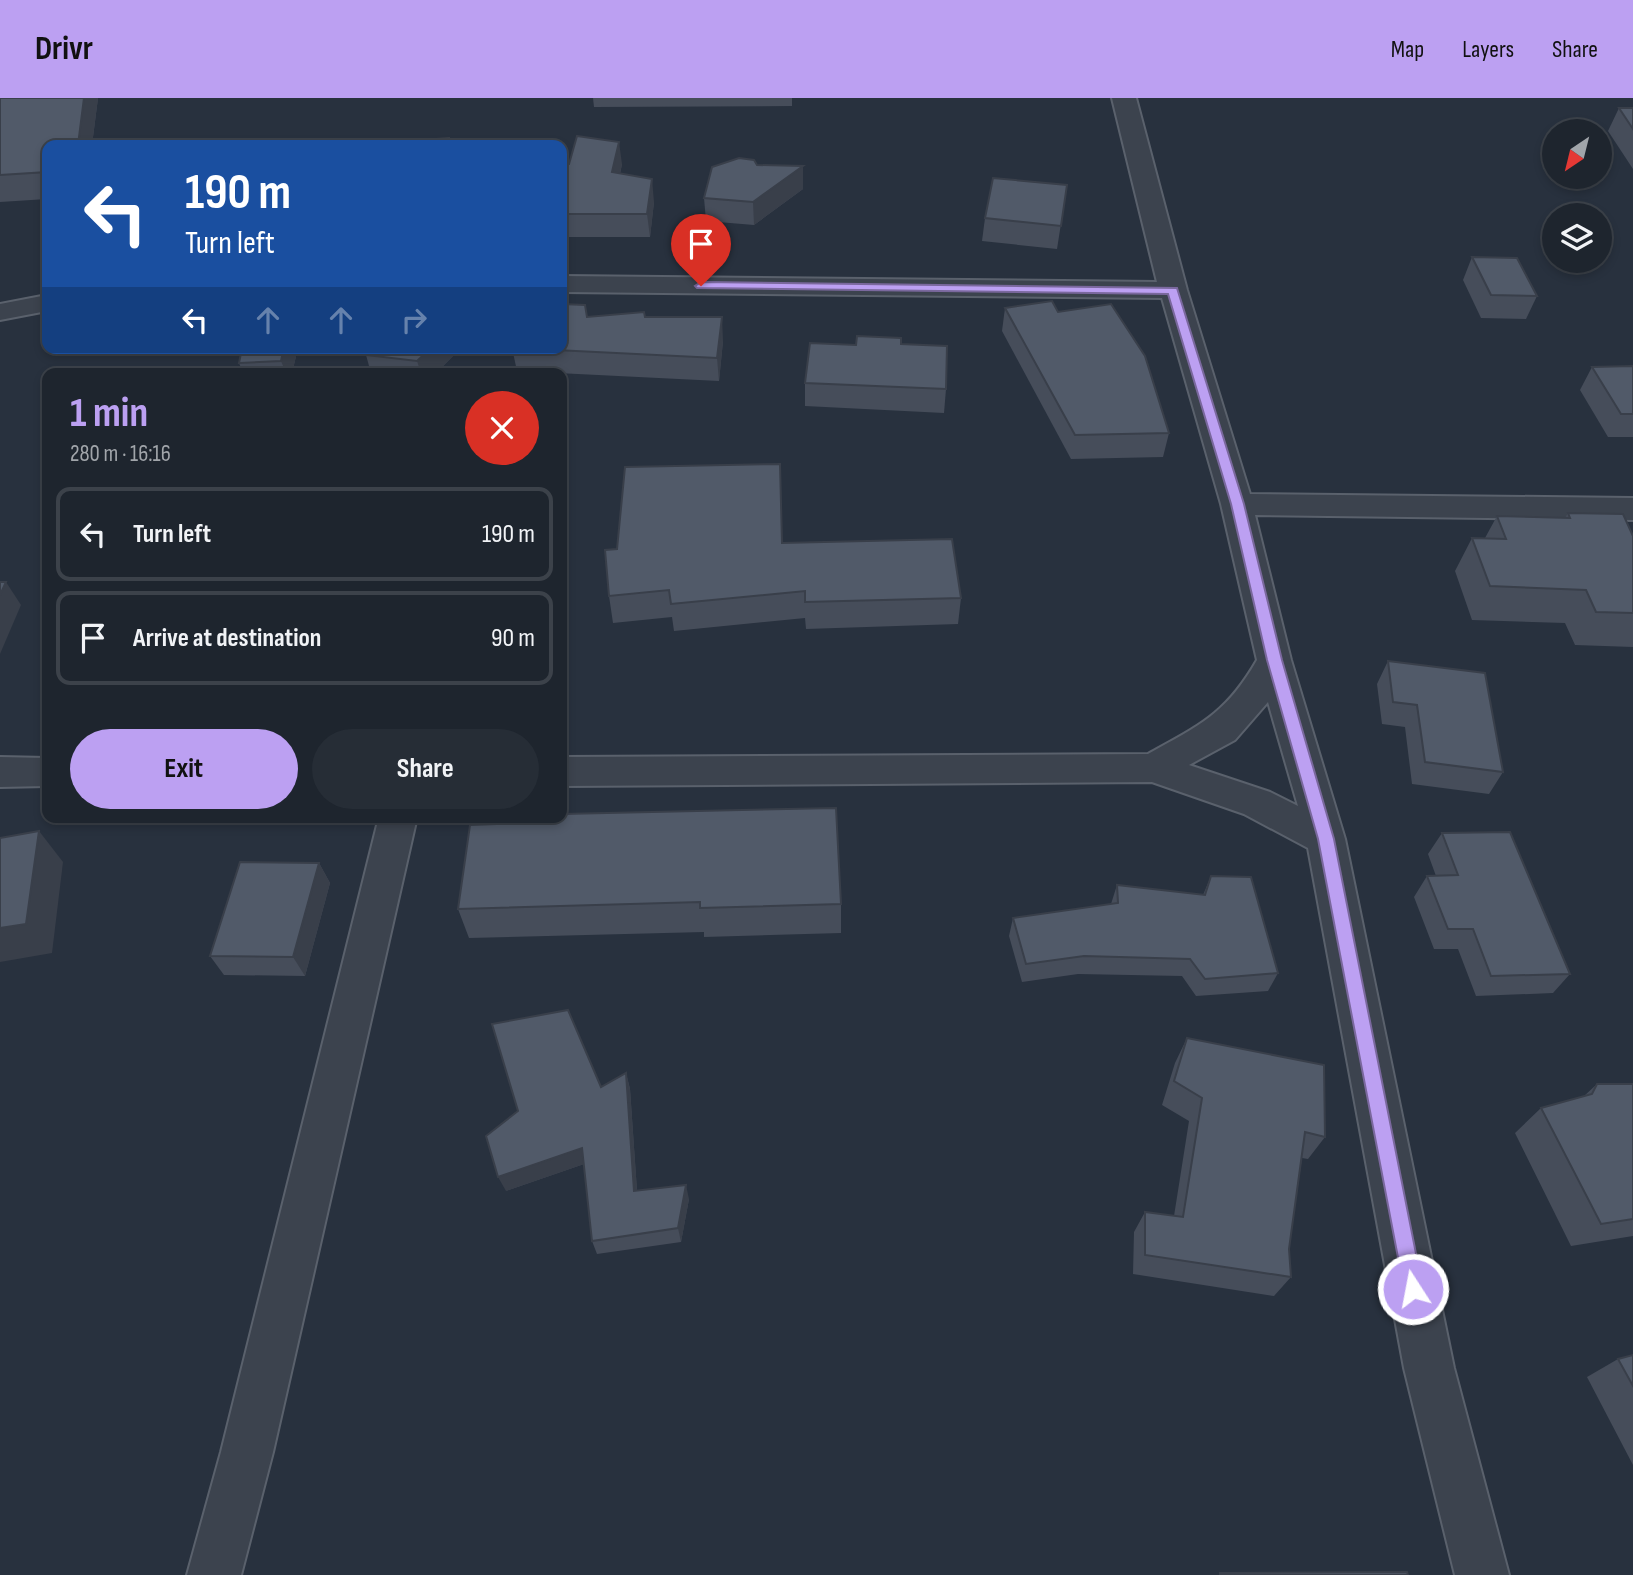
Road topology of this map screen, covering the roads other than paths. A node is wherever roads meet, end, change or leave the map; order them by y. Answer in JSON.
{"nodes":[{"id":1,"x":1124,"y":98,"type":"edge"},
{"id":2,"x":567,"y":284,"type":"edge"},
{"id":3,"x":1173,"y":290,"type":"junction"},
{"id":4,"x":42,"y":304,"type":"edge"},
{"id":5,"x":0,"y":312,"type":"edge"},
{"id":6,"x":1237,"y":504,"type":"junction"},
{"id":7,"x":1633,"y":509,"type":"edge"},
{"id":8,"x":1275,"y":660,"type":"junction"},
{"id":9,"x":1153,"y":768,"type":"junction"},
{"id":10,"x":0,"y":772,"type":"edge"},
{"id":11,"x":42,"y":772,"type":"edge"},
{"id":12,"x":567,"y":772,"type":"edge"},
{"id":13,"x":397,"y":823,"type":"edge"},
{"id":14,"x":1326,"y":839,"type":"junction"},
{"id":15,"x":214,"y":1575,"type":"edge"},
{"id":16,"x":1482,"y":1575,"type":"edge"}],
"edges":[{"from":1,"to":3,"type":"street"},
{"from":2,"to":3,"type":"street"},
{"from":3,"to":6,"type":"street"},
{"from":4,"to":5,"type":"street"},
{"from":6,"to":7,"type":"street"},
{"from":6,"to":8,"type":"street"},
{"from":8,"to":9,"type":"street"},
{"from":8,"to":14,"type":"street"},
{"from":9,"to":12,"type":"street"},
{"from":9,"to":14,"type":"street"},
{"from":10,"to":11,"type":"street"},
{"from":13,"to":15,"type":"street"},
{"from":14,"to":16,"type":"street"}]}
